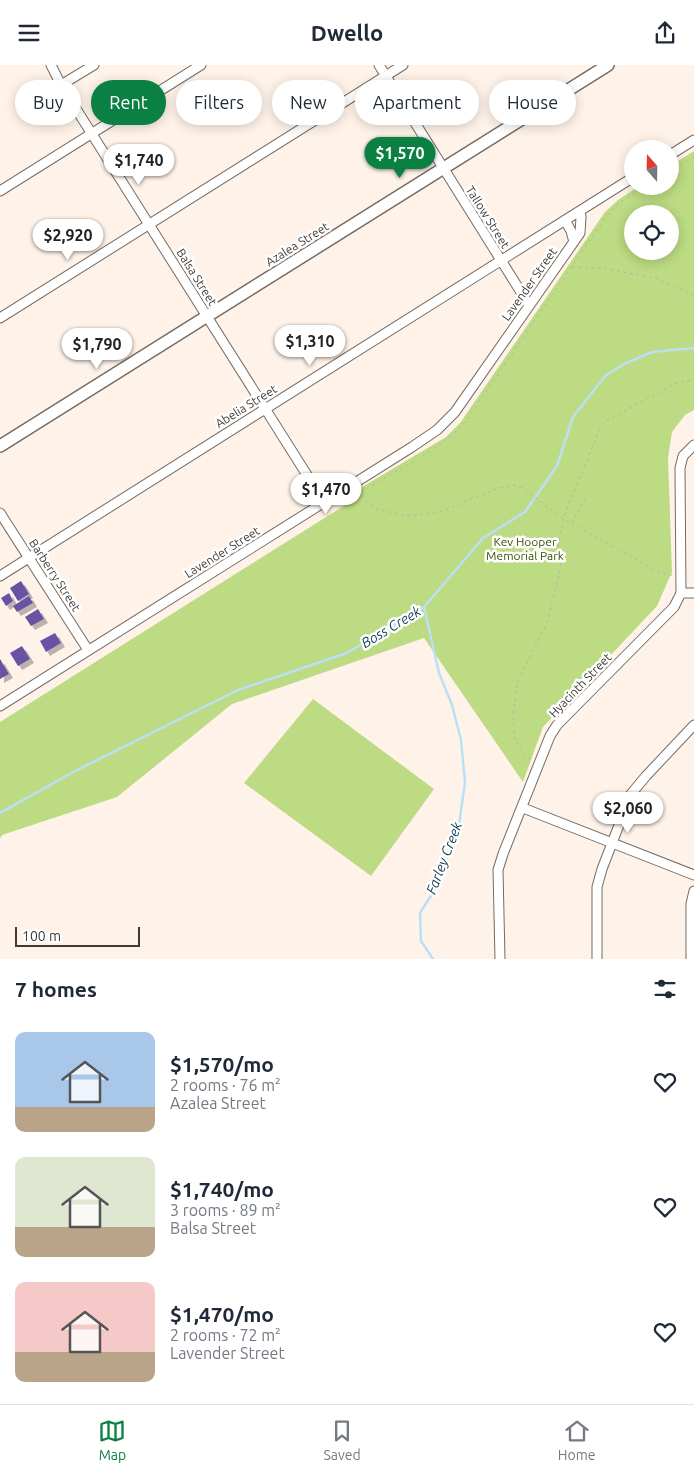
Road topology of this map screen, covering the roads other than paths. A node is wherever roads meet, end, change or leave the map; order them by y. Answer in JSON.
{"nodes":[{"id":1,"x":51,"y":65,"type":"edge"},
{"id":2,"x":94,"y":65,"type":"edge"},
{"id":3,"x":201,"y":65,"type":"edge"},
{"id":4,"x":379,"y":65,"type":"edge"},
{"id":5,"x":403,"y":65,"type":"edge"},
{"id":6,"x":608,"y":65,"type":"edge"},
{"id":7,"x":386,"y":76,"type":"junction"},
{"id":8,"x":58,"y":80,"type":"edge"},
{"id":9,"x":69,"y":80,"type":"edge"},
{"id":10,"x":81,"y":117,"type":"edge"},
{"id":11,"x":92,"y":134,"type":"junction"},
{"id":12,"x":694,"y":140,"type":"edge"},
{"id":13,"x":679,"y":149,"type":"edge"},
{"id":14,"x":443,"y":168,"type":"junction"},
{"id":15,"x":624,"y":183,"type":"edge"},
{"id":16,"x":0,"y":191,"type":"edge"},
{"id":17,"x":580,"y":211,"type":"junction"},
{"id":18,"x":565,"y":221,"type":"junction"},
{"id":19,"x":149,"y":224,"type":"junction"},
{"id":20,"x":574,"y":242,"type":"junction"},
{"id":21,"x":501,"y":261,"type":"junction"},
{"id":22,"x":529,"y":305,"type":"junction"},
{"id":23,"x":207,"y":316,"type":"junction"},
{"id":24,"x":0,"y":318,"type":"edge"},
{"id":25,"x":265,"y":409,"type":"junction"},
{"id":26,"x":694,"y":445,"type":"edge"},
{"id":27,"x":0,"y":446,"type":"edge"},
{"id":28,"x":324,"y":502,"type":"junction"},
{"id":29,"x":0,"y":513,"type":"edge"},
{"id":30,"x":29,"y":558,"type":"junction"},
{"id":31,"x":0,"y":576,"type":"edge"},
{"id":32,"x":681,"y":593,"type":"junction"},
{"id":33,"x":694,"y":593,"type":"edge"},
{"id":34,"x":88,"y":650,"type":"junction"},
{"id":35,"x":0,"y":707,"type":"edge"},
{"id":36,"x":694,"y":725,"type":"edge"},
{"id":37,"x":523,"y":808,"type":"junction"},
{"id":38,"x":612,"y":844,"type":"junction"},
{"id":39,"x":694,"y":875,"type":"edge"},
{"id":40,"x":694,"y":891,"type":"edge"},
{"id":41,"x":500,"y":959,"type":"edge"},
{"id":42,"x":597,"y":959,"type":"edge"},
{"id":43,"x":691,"y":959,"type":"edge"}],
"edges":[{"from":1,"to":8,"type":"street","name":"Balsa Street"},
{"from":2,"to":9,"type":"street"},
{"from":3,"to":11,"type":"street"},
{"from":4,"to":7,"type":"street","name":"Tallow Street"},
{"from":5,"to":7,"type":"street"},
{"from":6,"to":14,"type":"street","name":"Azalea Street"},
{"from":7,"to":14,"type":"street","name":"Tallow Street"},
{"from":7,"to":19,"type":"street"},
{"from":10,"to":11,"type":"street","name":"Balsa Street"},
{"from":11,"to":16,"type":"street"},
{"from":11,"to":19,"type":"street","name":"Balsa Street"},
{"from":12,"to":13,"type":"street"},
{"from":14,"to":21,"type":"street","name":"Tallow Street"},
{"from":14,"to":23,"type":"street","name":"Azalea Street"},
{"from":15,"to":17,"type":"street","name":"Abelia Street"},
{"from":17,"to":18,"type":"street","name":"Abelia Street"},
{"from":17,"to":20,"type":"street","name":"Lavender Street"},
{"from":18,"to":20,"type":"street","name":"Lavender Street"},
{"from":18,"to":21,"type":"street","name":"Abelia Street"},
{"from":19,"to":23,"type":"street","name":"Balsa Street"},
{"from":19,"to":24,"type":"street"},
{"from":20,"to":22,"type":"street","name":"Lavender Street"},
{"from":21,"to":22,"type":"street","name":"Tallow Street"},
{"from":21,"to":25,"type":"street","name":"Abelia Street"},
{"from":22,"to":28,"type":"street","name":"Lavender Street"},
{"from":23,"to":25,"type":"street","name":"Balsa Street"},
{"from":23,"to":27,"type":"street","name":"Azalea Street"},
{"from":25,"to":28,"type":"street","name":"Balsa Street"},
{"from":25,"to":30,"type":"street","name":"Abelia Street"},
{"from":26,"to":32,"type":"street"},
{"from":28,"to":34,"type":"street","name":"Lavender Street"},
{"from":29,"to":30,"type":"street","name":"Barberry Street"},
{"from":30,"to":31,"type":"street","name":"Abelia Street"},
{"from":30,"to":34,"type":"street","name":"Barberry Street"},
{"from":32,"to":33,"type":"street"},
{"from":32,"to":37,"type":"street","name":"Hyacinth Street"},
{"from":34,"to":35,"type":"street","name":"Lavender Street"},
{"from":36,"to":38,"type":"street"},
{"from":37,"to":38,"type":"street"},
{"from":37,"to":41,"type":"street","name":"Hyacinth Street"},
{"from":38,"to":39,"type":"street"},
{"from":38,"to":42,"type":"street"},
{"from":40,"to":43,"type":"street"}]}
